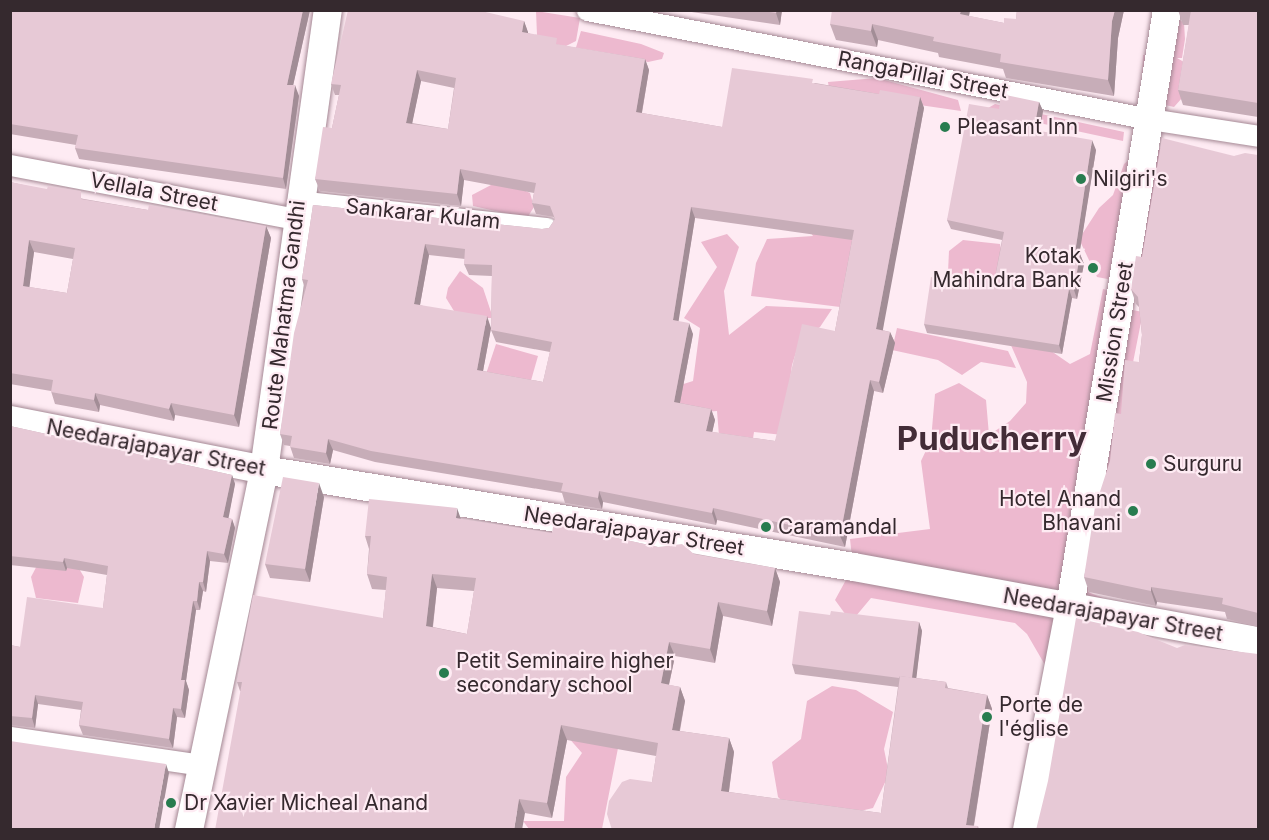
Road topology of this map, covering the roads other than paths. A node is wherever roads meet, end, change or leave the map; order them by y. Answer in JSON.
{"nodes":[{"id":1,"x":328,"y":10,"type":"edge"},
{"id":2,"x":587,"y":10,"type":"edge"},
{"id":3,"x":1167,"y":10,"type":"edge"},
{"id":4,"x":1150,"y":119,"type":"junction"},
{"id":5,"x":1258,"y":136,"type":"edge"},
{"id":6,"x":10,"y":165,"type":"edge"},
{"id":7,"x":298,"y":210,"type":"junction"},
{"id":8,"x":547,"y":228,"type":"edge"},
{"id":9,"x":10,"y":420,"type":"edge"},
{"id":10,"x":264,"y":470,"type":"junction"},
{"id":11,"x":1070,"y":607,"type":"junction"},
{"id":12,"x":1258,"y":641,"type":"edge"},
{"id":13,"x":10,"y":737,"type":"edge"},
{"id":14,"x":201,"y":765,"type":"junction"},
{"id":15,"x":189,"y":830,"type":"edge"},
{"id":16,"x":1027,"y":830,"type":"edge"}],
"edges":[{"from":1,"to":7,"type":"street","name":"Route Mahatma Gandhi"},
{"from":2,"to":4,"type":"street","name":"RangaPillai Street"},
{"from":3,"to":4,"type":"street","name":"Mission Street"},
{"from":4,"to":5,"type":"street","name":"RangaPillai Street"},
{"from":4,"to":11,"type":"street","name":"Mission Street"},
{"from":6,"to":7,"type":"street","name":"Vellala Street"},
{"from":7,"to":8,"type":"street","name":"Sankarar Kulam"},
{"from":7,"to":10,"type":"street","name":"Route Mahatma Gandhi"},
{"from":9,"to":10,"type":"street","name":"Needarajapayar Street"},
{"from":10,"to":11,"type":"street","name":"Needarajapayar Street"},
{"from":10,"to":14,"type":"street","name":"Route Mahatma Gandhi"},
{"from":11,"to":12,"type":"street","name":"Needarajapayar Street"},
{"from":11,"to":16,"type":"street","name":"Mission Street"},
{"from":13,"to":14,"type":"street"},
{"from":14,"to":15,"type":"street","name":"Route Mahatma Gandhi"}]}
